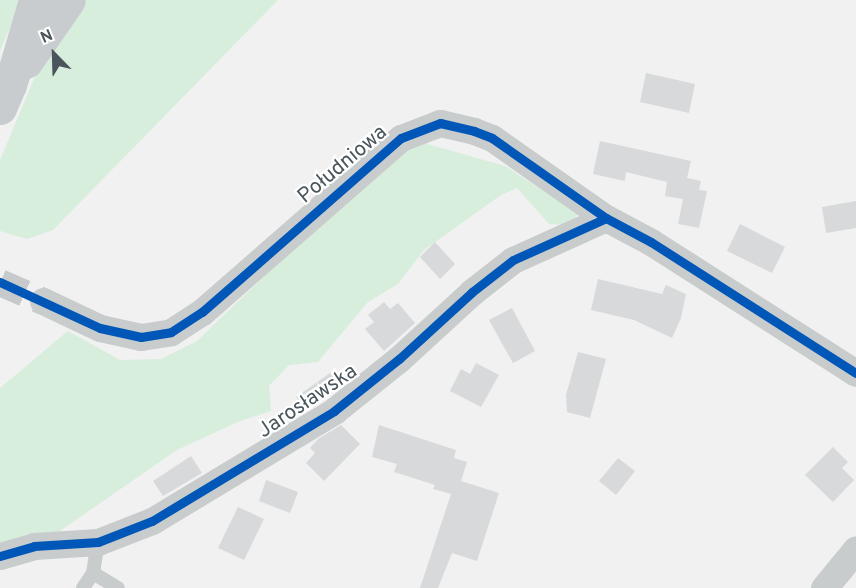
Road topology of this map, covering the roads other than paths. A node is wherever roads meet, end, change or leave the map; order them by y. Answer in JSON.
{"nodes":[{"id":1,"x":35,"y":0,"type":"edge"},
{"id":2,"x":69,"y":0,"type":"edge"},
{"id":3,"x":5,"y":97,"type":"edge"},
{"id":4,"x":606,"y":218,"type":"junction"},
{"id":5,"x":43,"y":301,"type":"tunnel mouth"},
{"id":6,"x":856,"y":373,"type":"edge"},
{"id":7,"x":98,"y":542,"type":"junction"},
{"id":8,"x":856,"y":549,"type":"edge"},
{"id":9,"x":0,"y":556,"type":"edge"},
{"id":10,"x":93,"y":573,"type":"junction"},
{"id":11,"x":82,"y":588,"type":"edge"},
{"id":12,"x":118,"y":588,"type":"edge"},
{"id":13,"x":824,"y":588,"type":"edge"}],
"edges":[{"from":1,"to":3,"type":"main road"},
{"from":2,"to":3,"type":"main road"},
{"from":4,"to":5,"type":"street","name":"Południowa"},
{"from":4,"to":6,"type":"street","name":"Południowa"},
{"from":4,"to":7,"type":"street","name":"Jarosławska"},
{"from":7,"to":9,"type":"street","name":"Jarosławska"},
{"from":7,"to":10,"type":"lane"},
{"from":8,"to":13,"type":"street"},
{"from":10,"to":11,"type":"lane"},
{"from":10,"to":12,"type":"lane"}]}
